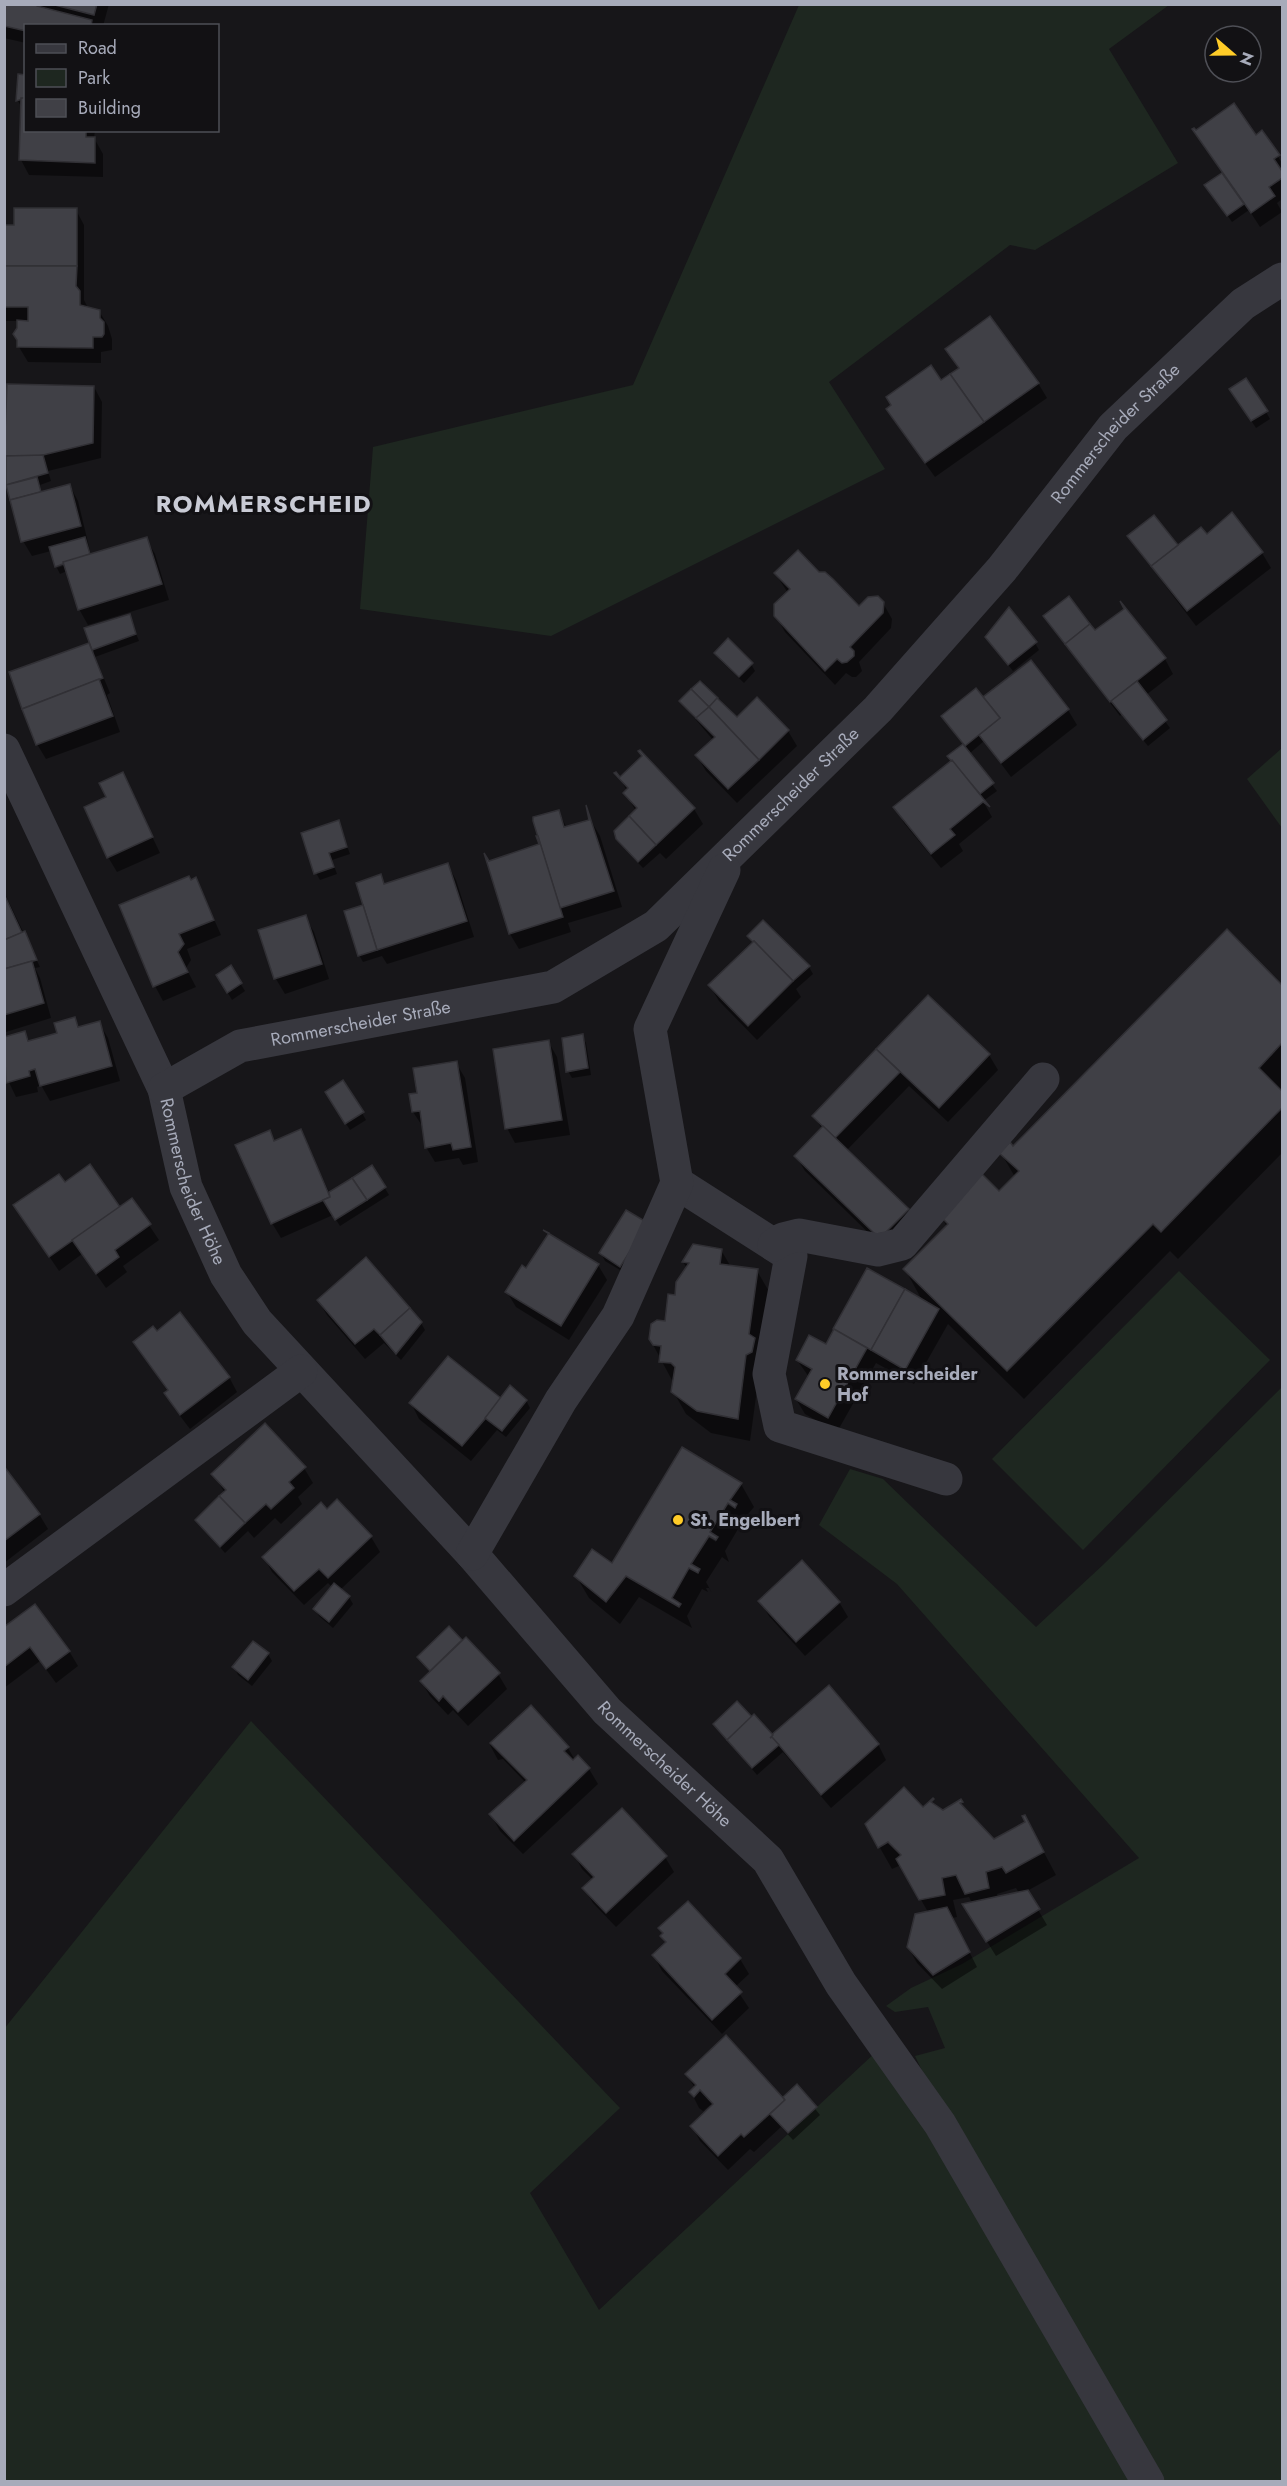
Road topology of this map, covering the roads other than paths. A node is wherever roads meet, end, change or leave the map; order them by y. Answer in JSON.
{"nodes":[{"id":1,"x":1282,"y":279,"type":"edge"},
{"id":2,"x":4,"y":750,"type":"edge"},
{"id":3,"x":731,"y":853,"type":"junction"},
{"id":4,"x":1043,"y":1079,"type":"dead end"},
{"id":5,"x":164,"y":1089,"type":"junction"},
{"id":6,"x":677,"y":1183,"type":"junction"},
{"id":7,"x":774,"y":1245,"type":"junction"},
{"id":8,"x":301,"y":1371,"type":"junction"},
{"id":9,"x":946,"y":1479,"type":"dead end"},
{"id":10,"x":472,"y":1554,"type":"junction"},
{"id":11,"x":4,"y":1590,"type":"edge"},
{"id":12,"x":1148,"y":2481,"type":"edge"}],
"edges":[{"from":1,"to":3,"type":"street","name":"Rommerscheider Straße"},
{"from":2,"to":5,"type":"street","name":"Rommerscheider Höhe"},
{"from":3,"to":5,"type":"street","name":"Rommerscheider Straße"},
{"from":3,"to":6,"type":"street"},
{"from":4,"to":7,"type":"street"},
{"from":5,"to":8,"type":"street","name":"Rommerscheider Höhe"},
{"from":6,"to":7,"type":"street"},
{"from":6,"to":10,"type":"street"},
{"from":7,"to":9,"type":"street"},
{"from":8,"to":10,"type":"street","name":"Rommerscheider Höhe"},
{"from":8,"to":11,"type":"street"},
{"from":10,"to":12,"type":"street","name":"Rommerscheider Höhe"}]}
